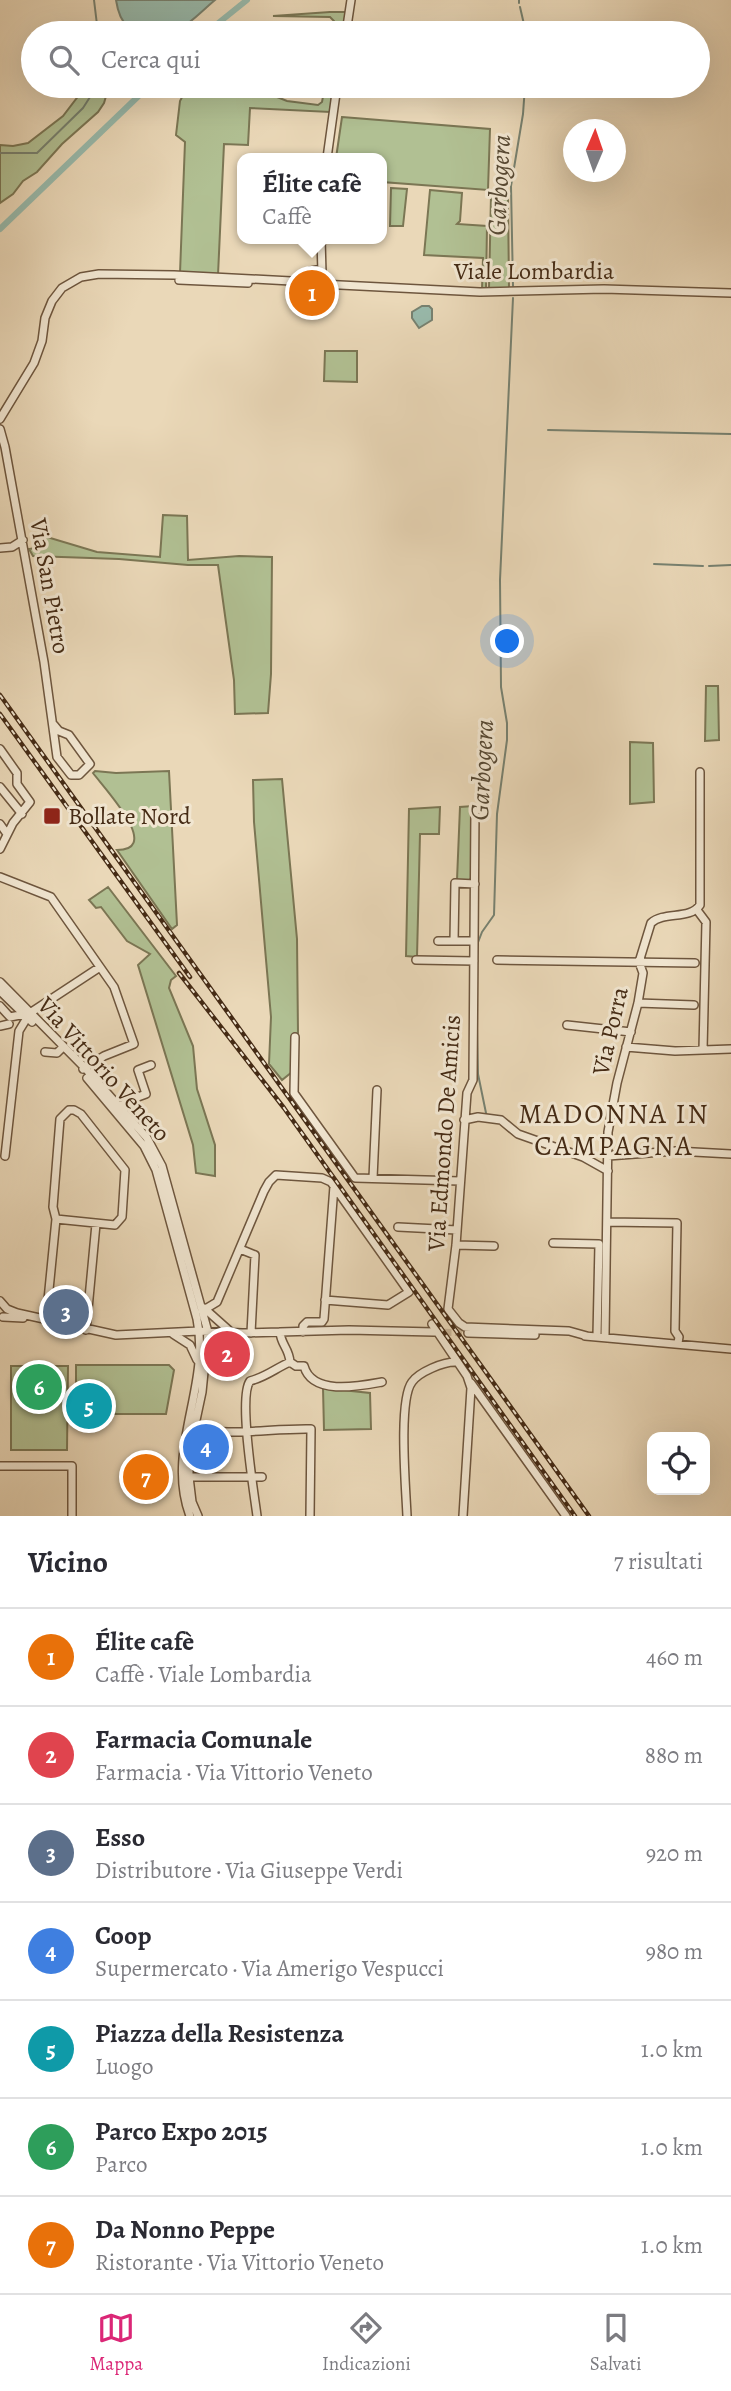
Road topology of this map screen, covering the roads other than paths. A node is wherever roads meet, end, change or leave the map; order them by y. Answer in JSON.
{"nodes":[{"id":1,"x":351,"y":0,"type":"edge"},
{"id":2,"x":348,"y":21,"type":"edge"},
{"id":3,"x":335,"y":98,"type":"edge"},
{"id":4,"x":328,"y":153,"type":"edge"},
{"id":5,"x":321,"y":244,"type":"edge"},
{"id":6,"x":320,"y":255,"type":"junction"},
{"id":7,"x":310,"y":272,"type":"junction"},
{"id":8,"x":322,"y":274,"type":"junction"},
{"id":9,"x":291,"y":281,"type":"junction"},
{"id":10,"x":310,"y":284,"type":"junction"},
{"id":11,"x":320,"y":284,"type":"junction"},
{"id":12,"x":337,"y":284,"type":"junction"},
{"id":13,"x":731,"y":293,"type":"edge"},
{"id":14,"x":8,"y":406,"type":"junction"},
{"id":15,"x":0,"y":419,"type":"edge"},
{"id":16,"x":1,"y":436,"type":"edge"},
{"id":17,"x":23,"y":540,"type":"junction"},
{"id":18,"x":0,"y":548,"type":"edge"},
{"id":19,"x":54,"y":725,"type":"junction"},
{"id":20,"x":0,"y":749,"type":"edge"},
{"id":21,"x":700,"y":772,"type":"dead end"},
{"id":22,"x":0,"y":787,"type":"edge"},
{"id":23,"x":475,"y":809,"type":"dead end"},
{"id":24,"x":22,"y":814,"type":"junction"},
{"id":25,"x":0,"y":824,"type":"edge"},
{"id":26,"x":7,"y":834,"type":"junction"},
{"id":27,"x":0,"y":849,"type":"edge"},
{"id":28,"x":0,"y":877,"type":"edge"},
{"id":29,"x":475,"y":884,"type":"junction"},
{"id":30,"x":697,"y":910,"type":"junction"},
{"id":31,"x":438,"y":941,"type":"dead end"},
{"id":32,"x":454,"y":941,"type":"junction"},
{"id":33,"x":474,"y":941,"type":"junction"},
{"id":34,"x":416,"y":960,"type":"dead end"},
{"id":35,"x":497,"y":960,"type":"dead end"},
{"id":36,"x":474,"y":961,"type":"junction"},
{"id":37,"x":639,"y":961,"type":"junction"},
{"id":38,"x":695,"y":963,"type":"dead end"},
{"id":39,"x":100,"y":967,"type":"junction"},
{"id":40,"x":0,"y":982,"type":"edge"},
{"id":41,"x":0,"y":991,"type":"edge"},
{"id":42,"x":638,"y":1003,"type":"junction"},
{"id":43,"x":694,"y":1005,"type":"dead end"},
{"id":44,"x":0,"y":1006,"type":"edge"},
{"id":45,"x":27,"y":1015,"type":"junction"},
{"id":46,"x":567,"y":1026,"type":"dead end"},
{"id":47,"x":632,"y":1032,"type":"junction"},
{"id":48,"x":295,"y":1037,"type":"dead end"},
{"id":49,"x":626,"y":1047,"type":"junction"},
{"id":50,"x":61,"y":1049,"type":"junction"},
{"id":51,"x":731,"y":1049,"type":"edge"},
{"id":52,"x":703,"y":1050,"type":"junction"},
{"id":53,"x":46,"y":1052,"type":"dead end"},
{"id":54,"x":150,"y":1065,"type":"dead end"},
{"id":55,"x":83,"y":1069,"type":"junction"},
{"id":56,"x":377,"y":1090,"type":"dead end"},
{"id":57,"x":117,"y":1110,"type":"junction"},
{"id":58,"x":464,"y":1120,"type":"junction"},
{"id":59,"x":731,"y":1154,"type":"edge"},
{"id":60,"x":5,"y":1156,"type":"dead end"},
{"id":61,"x":608,"y":1156,"type":"junction"},
{"id":62,"x":608,"y":1171,"type":"junction"},
{"id":63,"x":373,"y":1178,"type":"junction"},
{"id":64,"x":460,"y":1181,"type":"junction"},
{"id":65,"x":334,"y":1185,"type":"junction"},
{"id":66,"x":56,"y":1219,"type":"junction"},
{"id":67,"x":607,"y":1222,"type":"junction"},
{"id":68,"x":96,"y":1224,"type":"junction"},
{"id":69,"x":398,"y":1227,"type":"dead end"},
{"id":70,"x":457,"y":1230,"type":"junction"},
{"id":71,"x":553,"y":1243,"type":"dead end"},
{"id":72,"x":456,"y":1244,"type":"junction"},
{"id":73,"x":494,"y":1246,"type":"dead end"},
{"id":74,"x":240,"y":1249,"type":"junction"},
{"id":75,"x":325,"y":1300,"type":"junction"},
{"id":76,"x":2,"y":1304,"type":"edge"},
{"id":77,"x":202,"y":1308,"type":"junction"},
{"id":78,"x":2,"y":1319,"type":"edge"},
{"id":79,"x":44,"y":1319,"type":"junction"},
{"id":80,"x":86,"y":1330,"type":"junction"},
{"id":81,"x":675,"y":1330,"type":"junction"},
{"id":82,"x":199,"y":1331,"type":"junction"},
{"id":83,"x":169,"y":1332,"type":"junction"},
{"id":84,"x":208,"y":1332,"type":"junction"},
{"id":85,"x":280,"y":1332,"type":"junction"},
{"id":86,"x":303,"y":1332,"type":"junction"},
{"id":87,"x":232,"y":1333,"type":"junction"},
{"id":88,"x":251,"y":1333,"type":"junction"},
{"id":89,"x":601,"y":1336,"type":"junction"},
{"id":90,"x":674,"y":1342,"type":"junction"},
{"id":91,"x":690,"y":1344,"type":"junction"},
{"id":92,"x":731,"y":1349,"type":"edge"},
{"id":93,"x":198,"y":1362,"type":"junction"},
{"id":94,"x":290,"y":1362,"type":"junction"},
{"id":95,"x":455,"y":1362,"type":"junction"},
{"id":96,"x":382,"y":1382,"type":"dead end"},
{"id":97,"x":471,"y":1383,"type":"junction"},
{"id":98,"x":190,"y":1428,"type":"junction"},
{"id":99,"x":247,"y":1430,"type":"junction"},
{"id":100,"x":0,"y":1466,"type":"edge"},
{"id":101,"x":189,"y":1476,"type":"junction"},
{"id":102,"x":251,"y":1477,"type":"junction"},
{"id":103,"x":262,"y":1477,"type":"dead end"},
{"id":104,"x":72,"y":1516,"type":"edge"},
{"id":105,"x":190,"y":1516,"type":"edge"},
{"id":106,"x":198,"y":1516,"type":"edge"},
{"id":107,"x":257,"y":1516,"type":"edge"},
{"id":108,"x":310,"y":1516,"type":"edge"},
{"id":109,"x":407,"y":1516,"type":"edge"},
{"id":110,"x":463,"y":1516,"type":"edge"},
{"id":111,"x":566,"y":1516,"type":"edge"}],
"edges":[{"from":1,"to":2,"type":"street"},
{"from":3,"to":4,"type":"street"},
{"from":5,"to":6,"type":"street"},
{"from":6,"to":7,"type":"street"},
{"from":6,"to":8,"type":"street"},
{"from":7,"to":8,"type":"street"},
{"from":7,"to":9,"type":"street"},
{"from":7,"to":10,"type":"street"},
{"from":8,"to":11,"type":"street"},
{"from":8,"to":12,"type":"street","name":"Viale Lombardia"},
{"from":9,"to":10,"type":"street"},
{"from":9,"to":14,"type":"street"},
{"from":10,"to":11,"type":"street"},
{"from":11,"to":12,"type":"street","name":"Viale Lombardia"},
{"from":12,"to":13,"type":"street","name":"Viale Lombardia"},
{"from":14,"to":15,"type":"street"},
{"from":14,"to":16,"type":"street"},
{"from":16,"to":17,"type":"street","name":"Via San Pietro"},
{"from":17,"to":18,"type":"street"},
{"from":17,"to":19,"type":"street","name":"Via San Pietro"},
{"from":19,"to":19,"type":"street","name":"Via San Pietro"},
{"from":20,"to":24,"type":"street"},
{"from":21,"to":30,"type":"street"},
{"from":22,"to":24,"type":"street"},
{"from":23,"to":29,"type":"street","name":"Via Edmondo De Amicis"},
{"from":24,"to":26,"type":"street"},
{"from":25,"to":26,"type":"street"},
{"from":26,"to":27,"type":"street"},
{"from":28,"to":39,"type":"street"},
{"from":29,"to":32,"type":"street"},
{"from":29,"to":33,"type":"street","name":"Via Edmondo De Amicis"},
{"from":30,"to":37,"type":"street","name":"Via Porra"},
{"from":30,"to":52,"type":"street"},
{"from":31,"to":32,"type":"street"},
{"from":32,"to":33,"type":"street"},
{"from":33,"to":36,"type":"street","name":"Via Edmondo De Amicis"},
{"from":34,"to":36,"type":"street"},
{"from":35,"to":37,"type":"street"},
{"from":36,"to":58,"type":"street","name":"Via Edmondo De Amicis"},
{"from":37,"to":38,"type":"street"},
{"from":37,"to":42,"type":"street","name":"Via Porra"},
{"from":39,"to":45,"type":"street"},
{"from":39,"to":55,"type":"street"},
{"from":40,"to":45,"type":"street","name":"Via Vittorio Veneto"},
{"from":41,"to":45,"type":"street","name":"Via Vittorio Veneto"},
{"from":42,"to":43,"type":"street"},
{"from":42,"to":47,"type":"street","name":"Via Porra"},
{"from":44,"to":45,"type":"street"},
{"from":45,"to":50,"type":"street","name":"Via Vittorio Veneto"},
{"from":45,"to":55,"type":"street","name":"Via Vittorio Veneto"},
{"from":45,"to":60,"type":"street"},
{"from":46,"to":47,"type":"street"},
{"from":47,"to":49,"type":"street","name":"Via Porra"},
{"from":48,"to":63,"type":"street"},
{"from":49,"to":52,"type":"street"},
{"from":49,"to":61,"type":"street","name":"Via Porra"},
{"from":50,"to":53,"type":"street"},
{"from":50,"to":55,"type":"street","name":"Via Vittorio Veneto"},
{"from":51,"to":52,"type":"street"},
{"from":54,"to":57,"type":"street"},
{"from":55,"to":57,"type":"street","name":"Via Vittorio Veneto"},
{"from":56,"to":63,"type":"street"},
{"from":57,"to":77,"type":"street","name":"Via Vittorio Veneto"},
{"from":57,"to":82,"type":"street","name":"Via Vittorio Veneto"},
{"from":58,"to":62,"type":"street"},
{"from":58,"to":64,"type":"street","name":"Via Edmondo De Amicis"},
{"from":59,"to":61,"type":"street"},
{"from":61,"to":62,"type":"street","name":"Via Porra"},
{"from":62,"to":67,"type":"street","name":"Via Porra"},
{"from":63,"to":64,"type":"street"},
{"from":64,"to":70,"type":"street","name":"Via Edmondo De Amicis"},
{"from":65,"to":74,"type":"street"},
{"from":65,"to":75,"type":"street"},
{"from":65,"to":75,"type":"street"},
{"from":66,"to":68,"type":"street"},
{"from":66,"to":68,"type":"street"},
{"from":66,"to":79,"type":"street"},
{"from":67,"to":81,"type":"street"},
{"from":67,"to":89,"type":"street","name":"Via Porra"},
{"from":68,"to":80,"type":"street"},
{"from":69,"to":70,"type":"street"},
{"from":70,"to":72,"type":"street","name":"Via Edmondo De Amicis"},
{"from":71,"to":89,"type":"street"},
{"from":72,"to":73,"type":"street"},
{"from":72,"to":89,"type":"street","name":"Via Edmondo De Amicis"},
{"from":74,"to":77,"type":"street"},
{"from":74,"to":88,"type":"street"},
{"from":75,"to":86,"type":"street"},
{"from":76,"to":78,"type":"street"},
{"from":76,"to":79,"type":"street"},
{"from":77,"to":84,"type":"street","name":"Via Vittorio Veneto"},
{"from":77,"to":87,"type":"street"},
{"from":78,"to":79,"type":"street"},
{"from":79,"to":80,"type":"street"},
{"from":80,"to":83,"type":"street"},
{"from":81,"to":90,"type":"street"},
{"from":81,"to":91,"type":"street"},
{"from":82,"to":83,"type":"street"},
{"from":82,"to":84,"type":"street"},
{"from":82,"to":93,"type":"street","name":"Via Vittorio Veneto"},
{"from":83,"to":93,"type":"street"},
{"from":84,"to":87,"type":"street"},
{"from":84,"to":98,"type":"street","name":"Via Vittorio Veneto"},
{"from":85,"to":86,"type":"street"},
{"from":85,"to":88,"type":"street"},
{"from":85,"to":94,"type":"street"},
{"from":86,"to":95,"type":"street"},
{"from":87,"to":88,"type":"street"},
{"from":89,"to":90,"type":"street"},
{"from":90,"to":91,"type":"street"},
{"from":91,"to":92,"type":"street"},
{"from":93,"to":98,"type":"street","name":"Via Vittorio Veneto"},
{"from":94,"to":96,"type":"street"},
{"from":94,"to":99,"type":"street"},
{"from":95,"to":97,"type":"street"},
{"from":95,"to":109,"type":"street"},
{"from":97,"to":110,"type":"street"},
{"from":97,"to":111,"type":"street"},
{"from":98,"to":99,"type":"street"},
{"from":98,"to":101,"type":"street","name":"Via Vittorio Veneto"},
{"from":98,"to":105,"type":"street","name":"Via Vittorio Veneto"},
{"from":99,"to":102,"type":"street"},
{"from":99,"to":108,"type":"street"},
{"from":100,"to":104,"type":"street"},
{"from":101,"to":102,"type":"street"},
{"from":101,"to":106,"type":"street","name":"Via Vittorio Veneto"},
{"from":102,"to":103,"type":"street"},
{"from":102,"to":107,"type":"street"}]}
